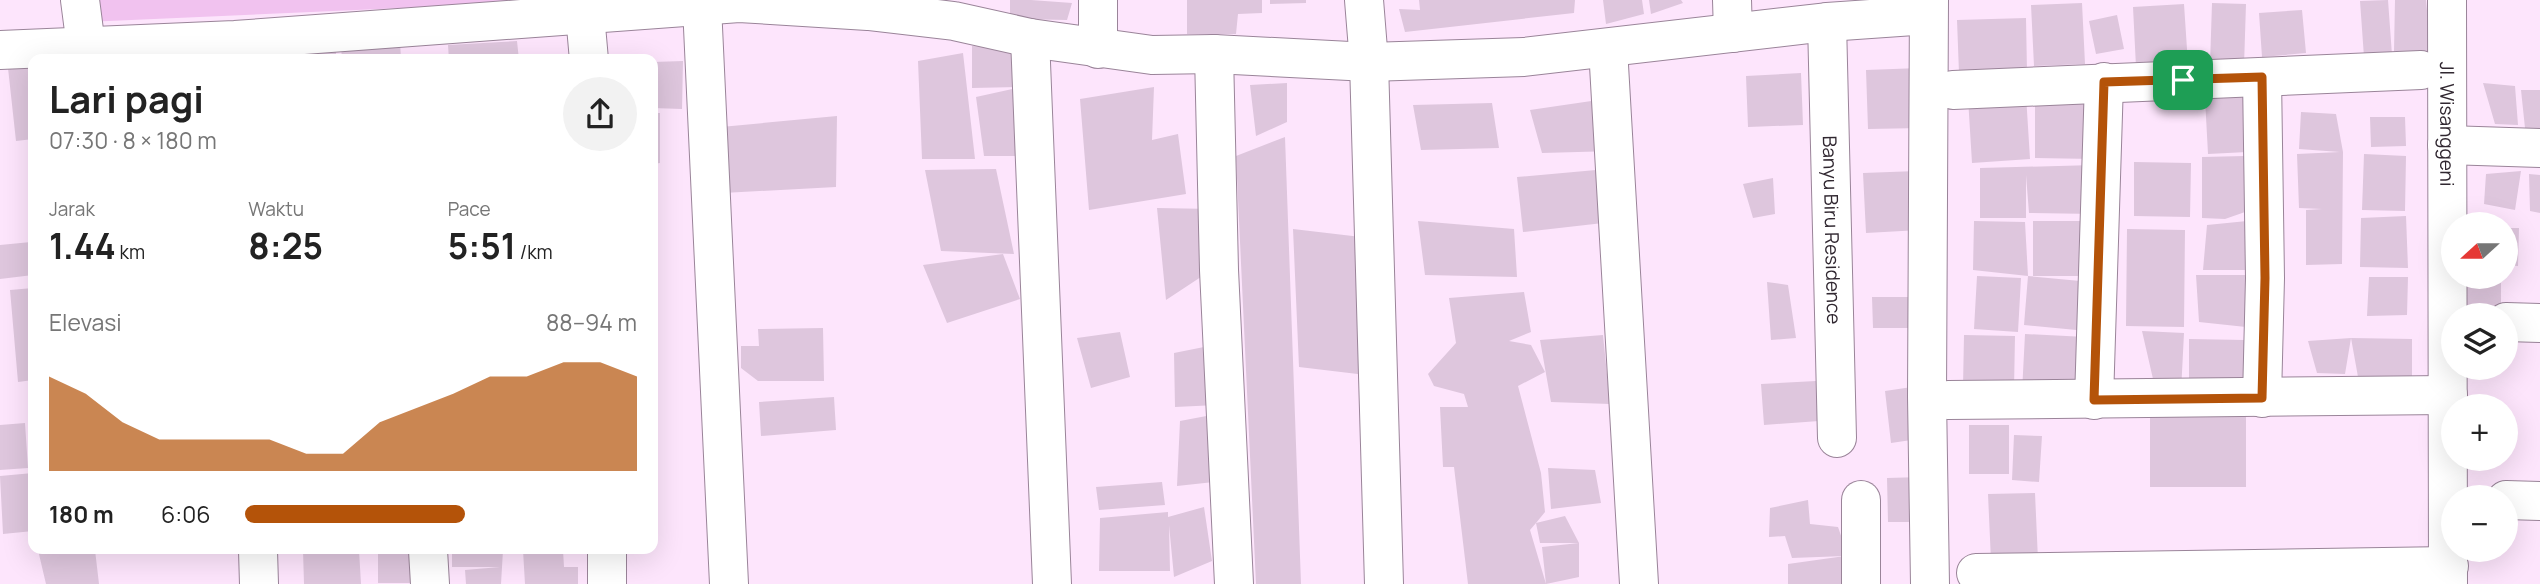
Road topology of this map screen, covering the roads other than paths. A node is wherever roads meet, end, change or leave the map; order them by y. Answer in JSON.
{"nodes":[{"id":1,"x":80,"y":0,"type":"edge"},
{"id":2,"x":1098,"y":0,"type":"edge"},
{"id":3,"x":1364,"y":0,"type":"edge"},
{"id":4,"x":2447,"y":0,"type":"edge"},
{"id":5,"x":727,"y":3,"type":"edge"},
{"id":6,"x":1928,"y":7,"type":"edge"},
{"id":7,"x":585,"y":15,"type":"junction"},
{"id":8,"x":1732,"y":17,"type":"edge"},
{"id":9,"x":1827,"y":22,"type":"junction"},
{"id":10,"x":1030,"y":38,"type":"junction"},
{"id":11,"x":404,"y":44,"type":"edge"},
{"id":12,"x":86,"y":46,"type":"junction"},
{"id":13,"x":1608,"y":48,"type":"junction"},
{"id":14,"x":1098,"y":49,"type":"junction"},
{"id":15,"x":0,"y":50,"type":"edge"},
{"id":16,"x":236,"y":50,"type":"edge"},
{"id":17,"x":588,"y":54,"type":"edge"},
{"id":18,"x":1214,"y":54,"type":"junction"},
{"id":19,"x":1370,"y":62,"type":"junction"},
{"id":20,"x":2421,"y":71,"type":"dead end"},
{"id":21,"x":2262,"y":77,"type":"junction"},
{"id":22,"x":2104,"y":82,"type":"junction"},
{"id":23,"x":1953,"y":90,"type":"dead end"},
{"id":24,"x":2447,"y":145,"type":"junction"},
{"id":25,"x":2540,"y":148,"type":"edge"},
{"id":26,"x":2451,"y":303,"type":"edge"},
{"id":27,"x":2518,"y":322,"type":"edge"},
{"id":28,"x":2540,"y":323,"type":"edge"},
{"id":29,"x":2441,"y":395,"type":"edge"},
{"id":30,"x":2262,"y":398,"type":"junction"},
{"id":31,"x":1948,"y":400,"type":"dead end"},
{"id":32,"x":2094,"y":400,"type":"junction"},
{"id":33,"x":1837,"y":438,"type":"dead end"},
{"id":34,"x":1861,"y":500,"type":"dead end"},
{"id":35,"x":2518,"y":500,"type":"edge"},
{"id":36,"x":2540,"y":500,"type":"edge"},
{"id":37,"x":258,"y":554,"type":"edge"},
{"id":38,"x":428,"y":554,"type":"edge"},
{"id":39,"x":607,"y":554,"type":"edge"},
{"id":40,"x":1976,"y":573,"type":"dead end"},
{"id":41,"x":2448,"y":575,"type":"edge"},
{"id":42,"x":260,"y":584,"type":"edge"},
{"id":43,"x":430,"y":584,"type":"edge"},
{"id":44,"x":607,"y":584,"type":"edge"},
{"id":45,"x":729,"y":584,"type":"edge"},
{"id":46,"x":1052,"y":584,"type":"edge"},
{"id":47,"x":1234,"y":584,"type":"edge"},
{"id":48,"x":1384,"y":584,"type":"edge"},
{"id":49,"x":1639,"y":584,"type":"edge"},
{"id":50,"x":1861,"y":584,"type":"edge"},
{"id":51,"x":1930,"y":584,"type":"edge"}],
"edges":[{"from":1,"to":12,"type":"street"},
{"from":2,"to":14,"type":"street"},
{"from":3,"to":19,"type":"street"},
{"from":4,"to":24,"type":"street","name":"Jl. Wisanggeni"},
{"from":5,"to":7,"type":"street"},
{"from":5,"to":10,"type":"street"},
{"from":5,"to":45,"type":"street"},
{"from":6,"to":9,"type":"street"},
{"from":6,"to":51,"type":"street"},
{"from":7,"to":11,"type":"street"},
{"from":7,"to":17,"type":"street"},
{"from":8,"to":9,"type":"street"},
{"from":8,"to":13,"type":"street"},
{"from":9,"to":33,"type":"street","name":"Banyu Biru Residence"},
{"from":10,"to":14,"type":"street"},
{"from":10,"to":46,"type":"street"},
{"from":11,"to":16,"type":"street"},
{"from":12,"to":15,"type":"street"},
{"from":12,"to":16,"type":"street"},
{"from":13,"to":19,"type":"street"},
{"from":13,"to":49,"type":"street"},
{"from":14,"to":18,"type":"street"},
{"from":18,"to":19,"type":"street"},
{"from":18,"to":47,"type":"street"},
{"from":19,"to":48,"type":"street"},
{"from":20,"to":21,"type":"street"},
{"from":21,"to":22,"type":"street"},
{"from":21,"to":30,"type":"street"},
{"from":22,"to":23,"type":"street"},
{"from":22,"to":32,"type":"street"},
{"from":24,"to":25,"type":"street"},
{"from":24,"to":26,"type":"street","name":"Jl. Wisanggeni"},
{"from":27,"to":28,"type":"street"},
{"from":29,"to":30,"type":"street"},
{"from":30,"to":32,"type":"street"},
{"from":31,"to":32,"type":"street"},
{"from":34,"to":50,"type":"street"},
{"from":35,"to":36,"type":"street"},
{"from":37,"to":42,"type":"street"},
{"from":38,"to":43,"type":"street"},
{"from":39,"to":44,"type":"street"},
{"from":40,"to":41,"type":"street"}]}
